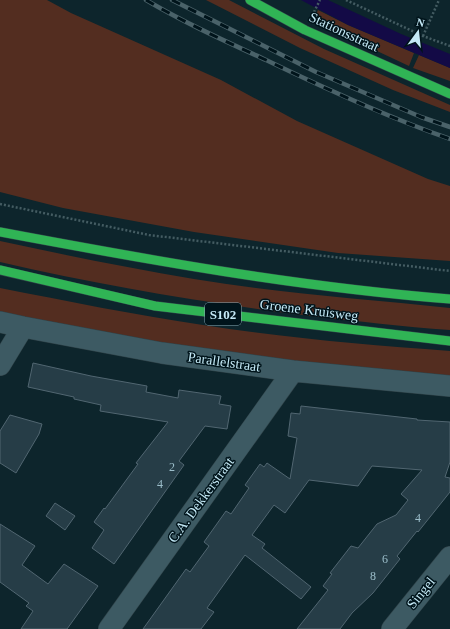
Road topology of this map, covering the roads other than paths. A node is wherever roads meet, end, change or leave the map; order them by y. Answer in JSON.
{"nodes":[{"id":1,"x":250,"y":0,"type":"edge"},
{"id":2,"x":450,"y":94,"type":"edge"},
{"id":3,"x":0,"y":232,"type":"edge"},
{"id":4,"x":0,"y":270,"type":"edge"},
{"id":5,"x":450,"y":299,"type":"edge"},
{"id":6,"x":0,"y":322,"type":"edge"},
{"id":7,"x":23,"y":327,"type":"junction"},
{"id":8,"x":450,"y":341,"type":"edge"},
{"id":9,"x":0,"y":365,"type":"edge"},
{"id":10,"x":293,"y":371,"type":"junction"},
{"id":11,"x":450,"y":386,"type":"edge"},
{"id":12,"x":450,"y":557,"type":"edge"},
{"id":13,"x":108,"y":629,"type":"edge"},
{"id":14,"x":392,"y":629,"type":"edge"}],
"edges":[{"from":1,"to":2,"type":"main road","name":"Stationsstraat"},
{"from":3,"to":5,"type":"main road","name":"Groene Kruisweg"},
{"from":4,"to":8,"type":"main road","name":"Groene Kruisweg","number":"S102"},
{"from":6,"to":7,"type":"street","name":"Parallelstraat"},
{"from":7,"to":9,"type":"street"},
{"from":7,"to":10,"type":"street","name":"Parallelstraat"},
{"from":10,"to":11,"type":"street","name":"Parallelstraat"},
{"from":10,"to":13,"type":"street","name":"C.A. Dekkerstraat"},
{"from":12,"to":14,"type":"street","name":"Singel"}]}
